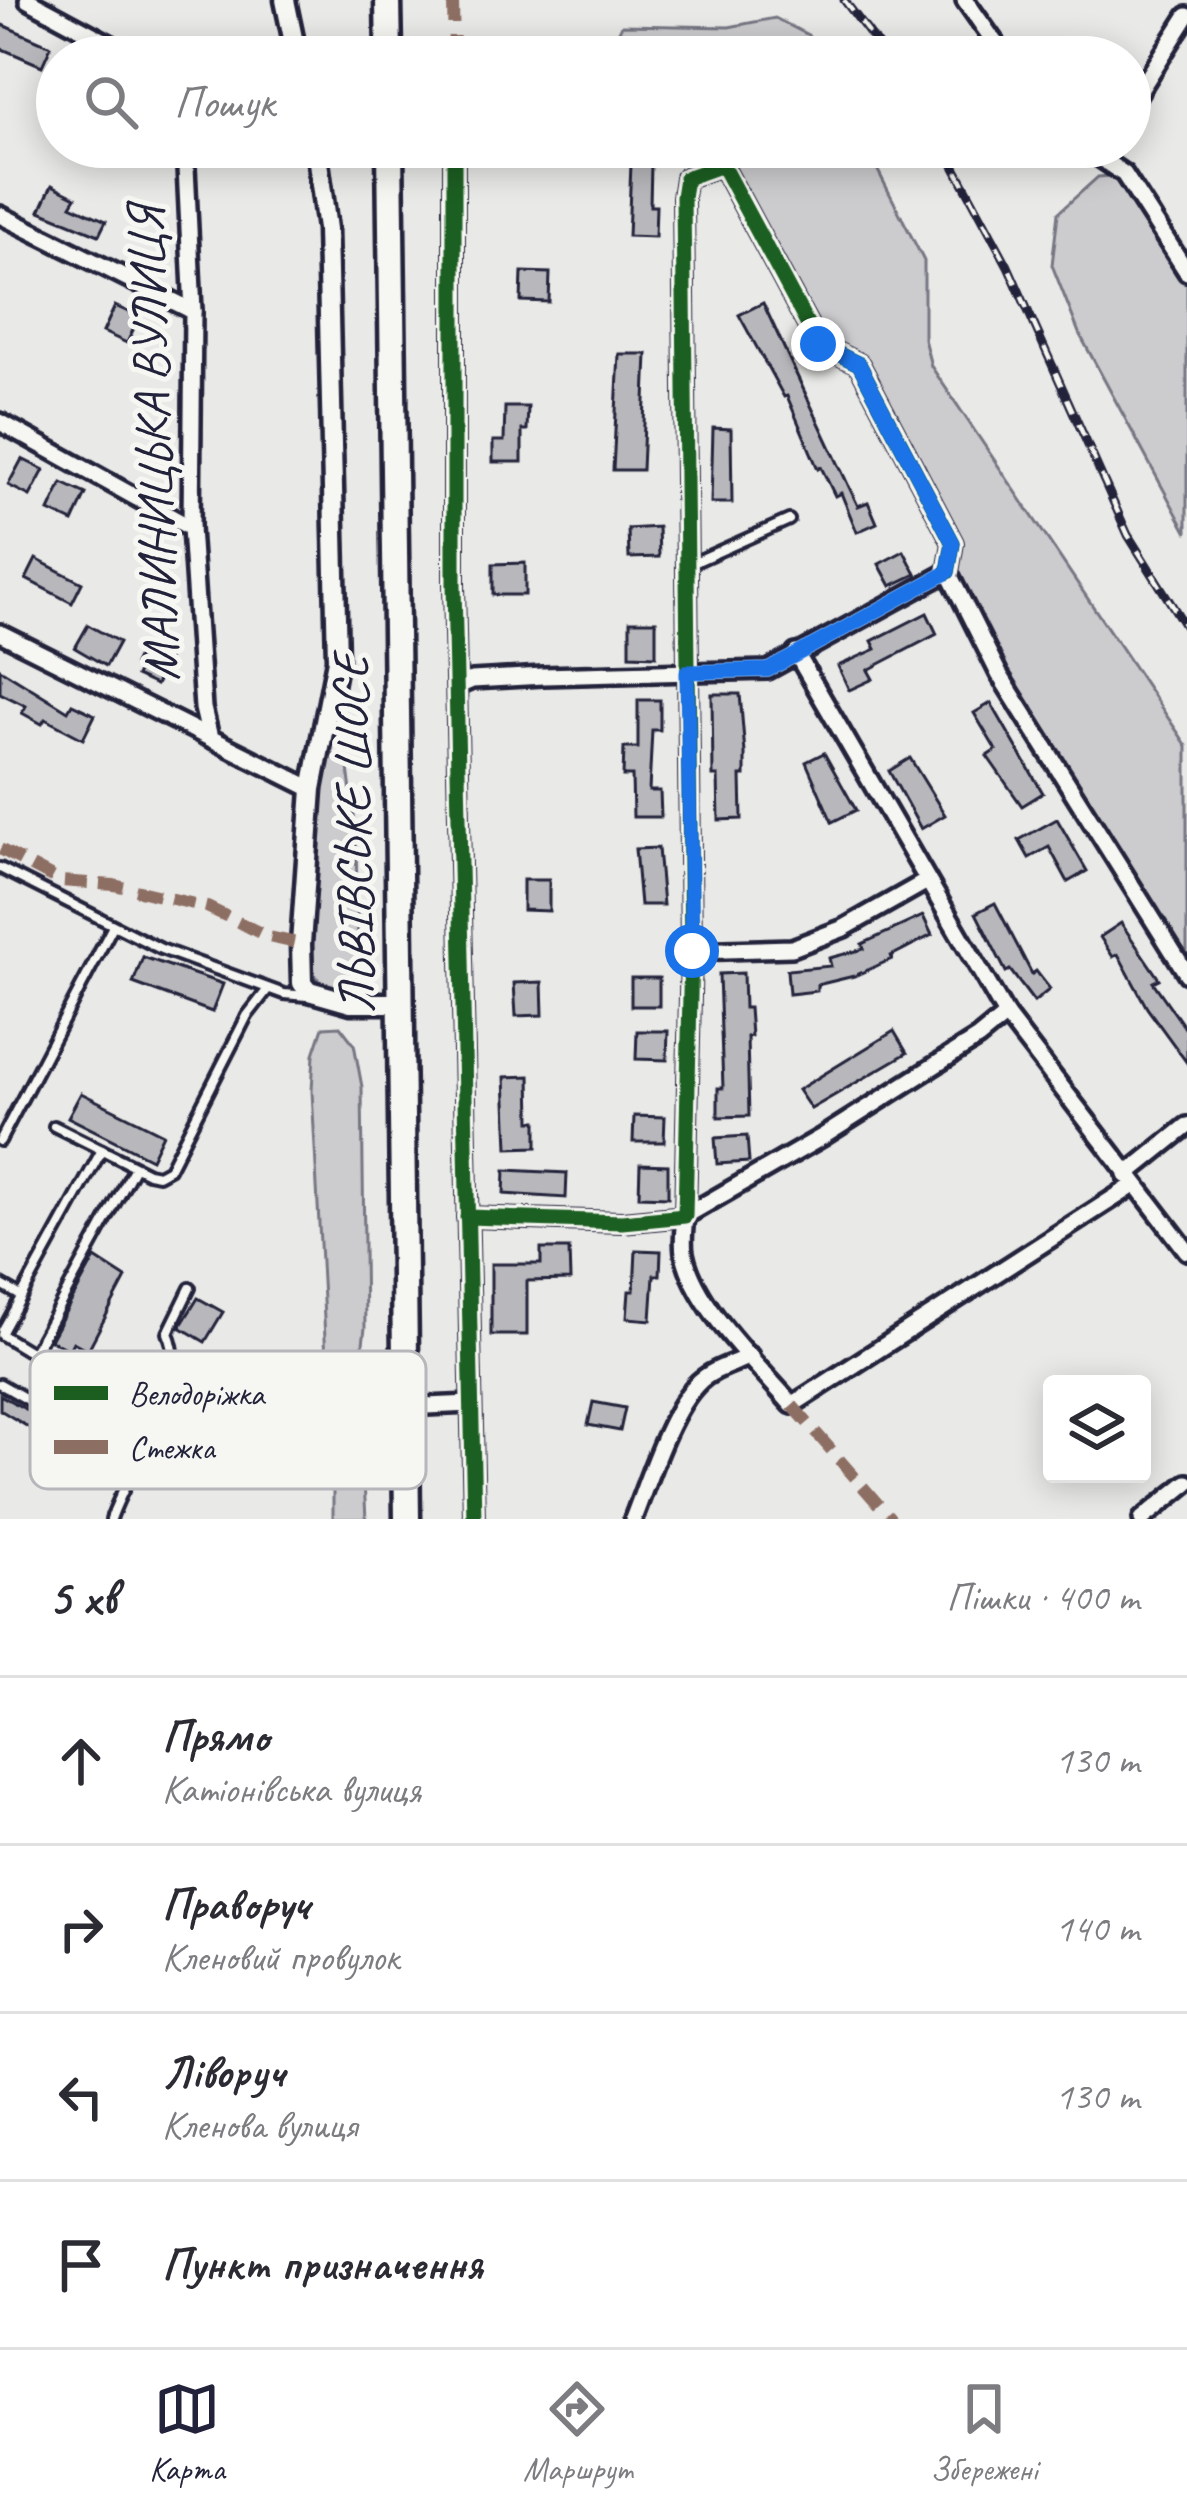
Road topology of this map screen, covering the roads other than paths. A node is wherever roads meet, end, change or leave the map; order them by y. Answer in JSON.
{"nodes":[{"id":1,"x":28,"y":0,"type":"edge"},
{"id":2,"x":285,"y":0,"type":"edge"},
{"id":3,"x":388,"y":0,"type":"edge"},
{"id":4,"x":965,"y":0,"type":"edge"},
{"id":5,"x":1187,"y":16,"type":"edge"},
{"id":6,"x":95,"y":36,"type":"edge"},
{"id":7,"x":293,"y":36,"type":"edge"},
{"id":8,"x":389,"y":36,"type":"edge"},
{"id":9,"x":990,"y":36,"type":"edge"},
{"id":10,"x":1151,"y":73,"type":"edge"},
{"id":11,"x":186,"y":168,"type":"edge"},
{"id":12,"x":319,"y":168,"type":"edge"},
{"id":13,"x":390,"y":168,"type":"edge"},
{"id":14,"x":454,"y":168,"type":"edge"},
{"id":15,"x":714,"y":168,"type":"edge"},
{"id":16,"x":724,"y":168,"type":"edge"},
{"id":17,"x":1115,"y":168,"type":"edge"},
{"id":18,"x":0,"y":215,"type":"edge"},
{"id":19,"x":1187,"y":272,"type":"edge"},
{"id":20,"x":193,"y":311,"type":"junction"},
{"id":21,"x":0,"y":422,"type":"edge"},
{"id":22,"x":789,"y":520,"type":"dead end"},
{"id":23,"x":191,"y":528,"type":"junction"},
{"id":24,"x":685,"y":566,"type":"junction"},
{"id":25,"x":948,"y":572,"type":"junction"},
{"id":26,"x":0,"y":633,"type":"edge"},
{"id":27,"x":796,"y":653,"type":"junction"},
{"id":28,"x":687,"y":672,"type":"junction"},
{"id":29,"x":458,"y":686,"type":"junction"},
{"id":30,"x":210,"y":738,"type":"junction"},
{"id":31,"x":313,"y":789,"type":"junction"},
{"id":32,"x":0,"y":868,"type":"edge"},
{"id":33,"x":927,"y":881,"type":"junction"},
{"id":34,"x":112,"y":926,"type":"junction"},
{"id":35,"x":692,"y":951,"type":"junction"},
{"id":36,"x":1187,"y":974,"type":"edge"},
{"id":37,"x":268,"y":989,"type":"junction"},
{"id":38,"x":295,"y":989,"type":"junction"},
{"id":39,"x":399,"y":1003,"type":"junction"},
{"id":40,"x":1006,"y":1016,"type":"junction"},
{"id":41,"x":54,"y":1126,"type":"dead end"},
{"id":42,"x":1187,"y":1126,"type":"edge"},
{"id":43,"x":0,"y":1141,"type":"edge"},
{"id":44,"x":102,"y":1150,"type":"junction"},
{"id":45,"x":135,"y":1166,"type":"junction"},
{"id":46,"x":1130,"y":1180,"type":"junction"},
{"id":47,"x":466,"y":1216,"type":"junction"},
{"id":48,"x":685,"y":1216,"type":"junction"},
{"id":49,"x":1187,"y":1251,"type":"edge"},
{"id":50,"x":0,"y":1284,"type":"edge"},
{"id":51,"x":190,"y":1288,"type":"dead end"},
{"id":52,"x":21,"y":1296,"type":"junction"},
{"id":53,"x":32,"y":1351,"type":"edge"},
{"id":54,"x":176,"y":1351,"type":"edge"},
{"id":55,"x":404,"y":1351,"type":"edge"},
{"id":56,"x":30,"y":1352,"type":"edge"},
{"id":57,"x":750,"y":1356,"type":"junction"},
{"id":58,"x":0,"y":1384,"type":"edge"},
{"id":59,"x":30,"y":1401,"type":"edge"},
{"id":60,"x":471,"y":1403,"type":"junction"},
{"id":61,"x":426,"y":1406,"type":"edge"},
{"id":62,"x":1187,"y":1483,"type":"edge"},
{"id":63,"x":123,"y":1489,"type":"edge"},
{"id":64,"x":406,"y":1489,"type":"edge"},
{"id":65,"x":111,"y":1519,"type":"edge"},
{"id":66,"x":407,"y":1519,"type":"edge"},
{"id":67,"x":474,"y":1519,"type":"edge"},
{"id":68,"x":633,"y":1519,"type":"edge"},
{"id":69,"x":1142,"y":1519,"type":"edge"}],
"edges":[{"from":1,"to":6,"type":"street"},
{"from":2,"to":7,"type":"street"},
{"from":3,"to":8,"type":"main road"},
{"from":4,"to":9,"type":"street"},
{"from":5,"to":10,"type":"street"},
{"from":11,"to":20,"type":"street","name":"МАЛИНИЦЬКА ВУЛИЦЯ"},
{"from":12,"to":31,"type":"street"},
{"from":13,"to":39,"type":"main road","name":"ЛЬВІВСЬКЕ ШОСЕ"},
{"from":14,"to":29,"type":"street"},
{"from":15,"to":24,"type":"street"},
{"from":16,"to":25,"type":"street"},
{"from":17,"to":19,"type":"street"},
{"from":18,"to":20,"type":"street"},
{"from":20,"to":23,"type":"street","name":"МАЛИНИЦЬКА ВУЛИЦЯ"},
{"from":21,"to":23,"type":"street"},
{"from":22,"to":24,"type":"lane"},
{"from":23,"to":30,"type":"street","name":"МАЛИНИЦЬКА ВУЛИЦЯ"},
{"from":24,"to":28,"type":"street"},
{"from":25,"to":27,"type":"street"},
{"from":25,"to":36,"type":"street"},
{"from":26,"to":30,"type":"street"},
{"from":27,"to":28,"type":"street"},
{"from":27,"to":33,"type":"street"},
{"from":28,"to":29,"type":"street"},
{"from":28,"to":35,"type":"street"},
{"from":29,"to":47,"type":"street"},
{"from":30,"to":31,"type":"street"},
{"from":31,"to":38,"type":"street"},
{"from":32,"to":34,"type":"lane"},
{"from":33,"to":35,"type":"street"},
{"from":33,"to":40,"type":"street"},
{"from":34,"to":37,"type":"lane"},
{"from":34,"to":43,"type":"lane"},
{"from":35,"to":48,"type":"street"},
{"from":37,"to":38,"type":"lane"},
{"from":37,"to":45,"type":"lane"},
{"from":38,"to":39,"type":"street"},
{"from":39,"to":55,"type":"main road","name":"ЛЬВІВСЬКЕ ШОСЕ"},
{"from":40,"to":46,"type":"street"},
{"from":40,"to":48,"type":"street"},
{"from":41,"to":44,"type":"lane"},
{"from":42,"to":46,"type":"street"},
{"from":44,"to":45,"type":"lane"},
{"from":44,"to":52,"type":"lane"},
{"from":45,"to":53,"type":"lane"},
{"from":46,"to":49,"type":"street"},
{"from":46,"to":57,"type":"street"},
{"from":47,"to":48,"type":"street"},
{"from":47,"to":60,"type":"street"},
{"from":48,"to":57,"type":"street"},
{"from":50,"to":52,"type":"lane"},
{"from":51,"to":54,"type":"lane"},
{"from":52,"to":56,"type":"lane"},
{"from":57,"to":68,"type":"street"},
{"from":58,"to":59,"type":"lane"},
{"from":60,"to":61,"type":"street"},
{"from":60,"to":67,"type":"street"},
{"from":62,"to":69,"type":"street"},
{"from":63,"to":65,"type":"lane"},
{"from":64,"to":66,"type":"main road","name":"ЛЬВІВСЬКЕ ШОСЕ"}]}
